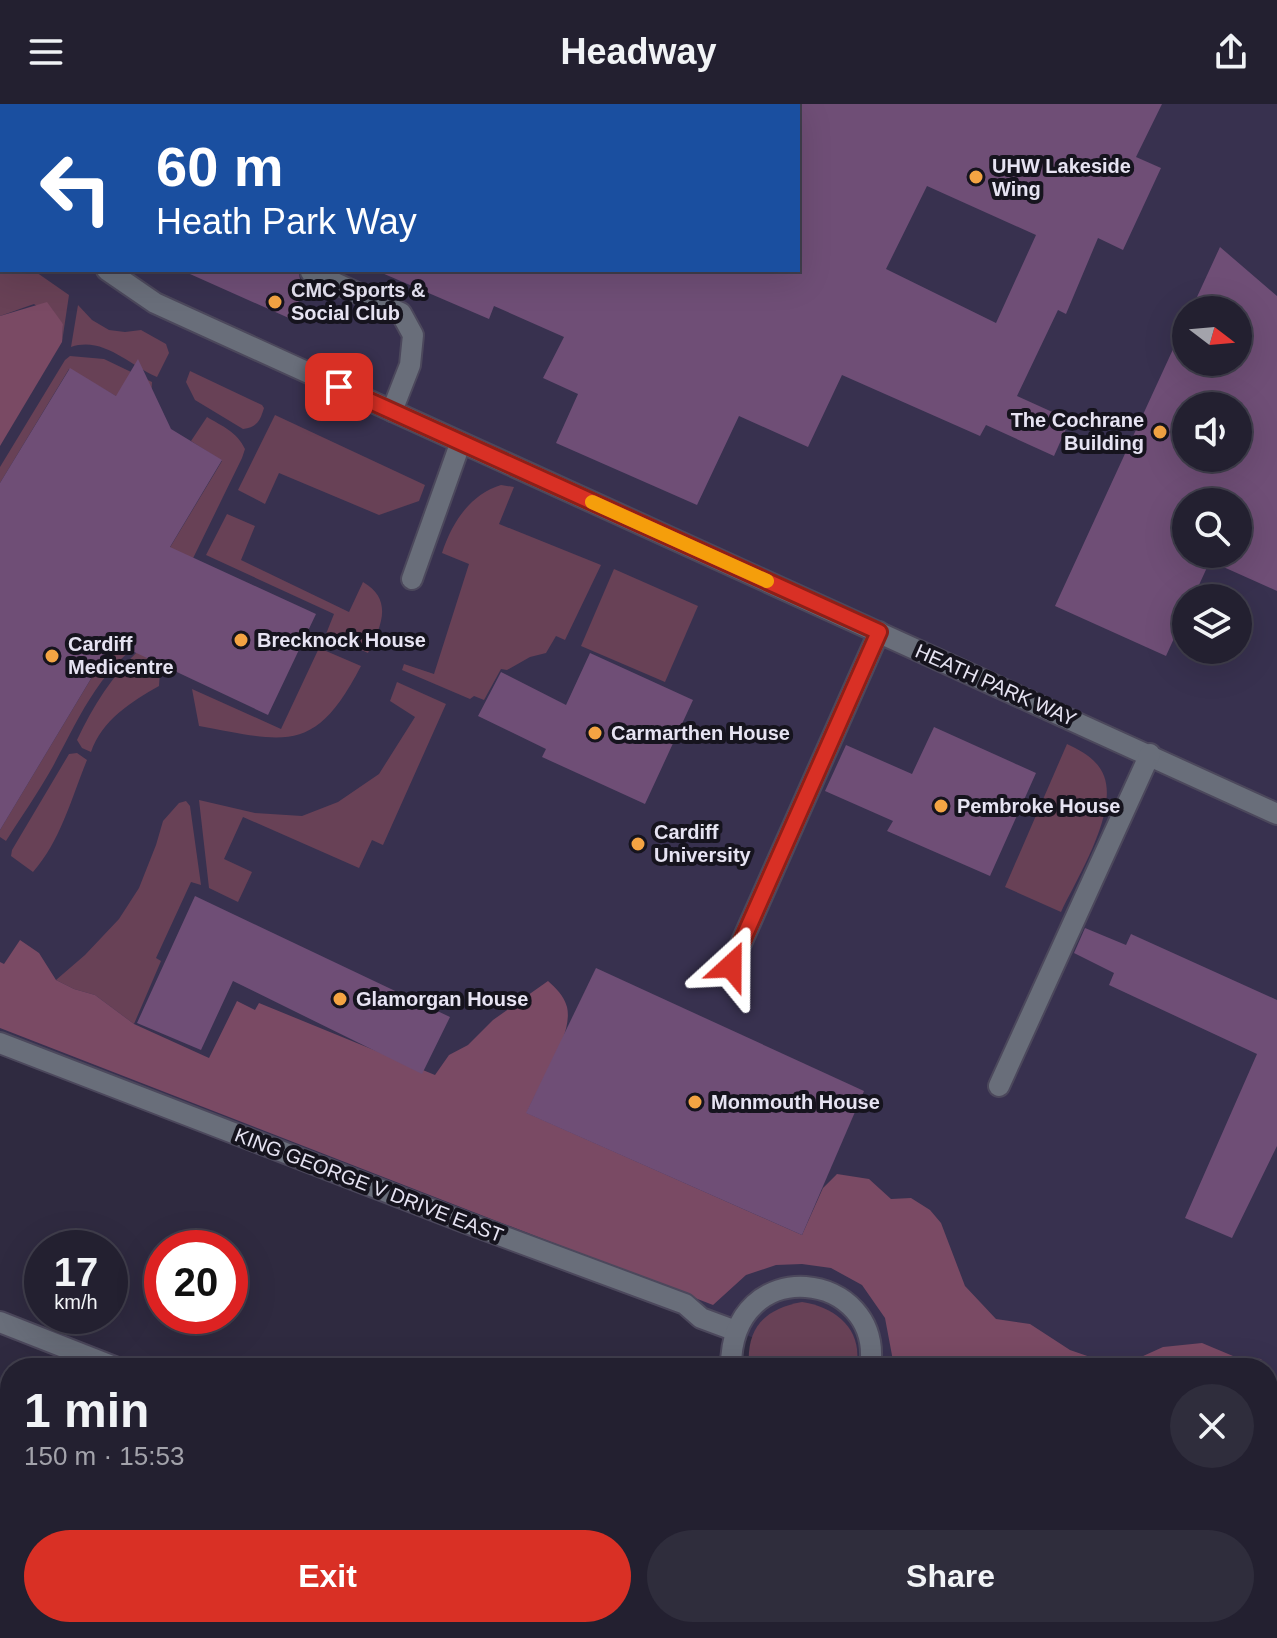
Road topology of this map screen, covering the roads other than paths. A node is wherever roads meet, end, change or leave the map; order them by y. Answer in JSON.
{"nodes":[{"id":1,"x":110,"y":272,"type":"edge"},
{"id":2,"x":311,"y":272,"type":"dead end"},
{"id":3,"x":392,"y":411,"type":"junction"},
{"id":4,"x":460,"y":444,"type":"junction"},
{"id":5,"x":412,"y":579,"type":"dead end"},
{"id":6,"x":879,"y":632,"type":"junction"},
{"id":7,"x":1150,"y":754,"type":"junction"},
{"id":8,"x":1277,"y":814,"type":"edge"},
{"id":9,"x":731,"y":966,"type":"dead end"},
{"id":10,"x":0,"y":1043,"type":"edge"},
{"id":11,"x":999,"y":1086,"type":"dead end"},
{"id":12,"x":0,"y":1322,"type":"edge"},
{"id":13,"x":736,"y":1331,"type":"junction"},
{"id":14,"x":92,"y":1358,"type":"edge"},
{"id":15,"x":730,"y":1358,"type":"edge"},
{"id":16,"x":872,"y":1358,"type":"edge"}],
"edges":[{"from":1,"to":3,"type":"street","name":"HEATH PARK WAY"},
{"from":2,"to":3,"type":"street"},
{"from":3,"to":4,"type":"street","name":"HEATH PARK WAY"},
{"from":4,"to":5,"type":"street"},
{"from":4,"to":6,"type":"street","name":"HEATH PARK WAY"},
{"from":6,"to":7,"type":"street","name":"HEATH PARK WAY"},
{"from":6,"to":9,"type":"street"},
{"from":7,"to":8,"type":"street","name":"HEATH PARK WAY"},
{"from":7,"to":11,"type":"street"},
{"from":10,"to":13,"type":"street","name":"KING GEORGE V DRIVE EAST"},
{"from":12,"to":14,"type":"street"},
{"from":13,"to":15,"type":"street"},
{"from":13,"to":16,"type":"street"}]}
